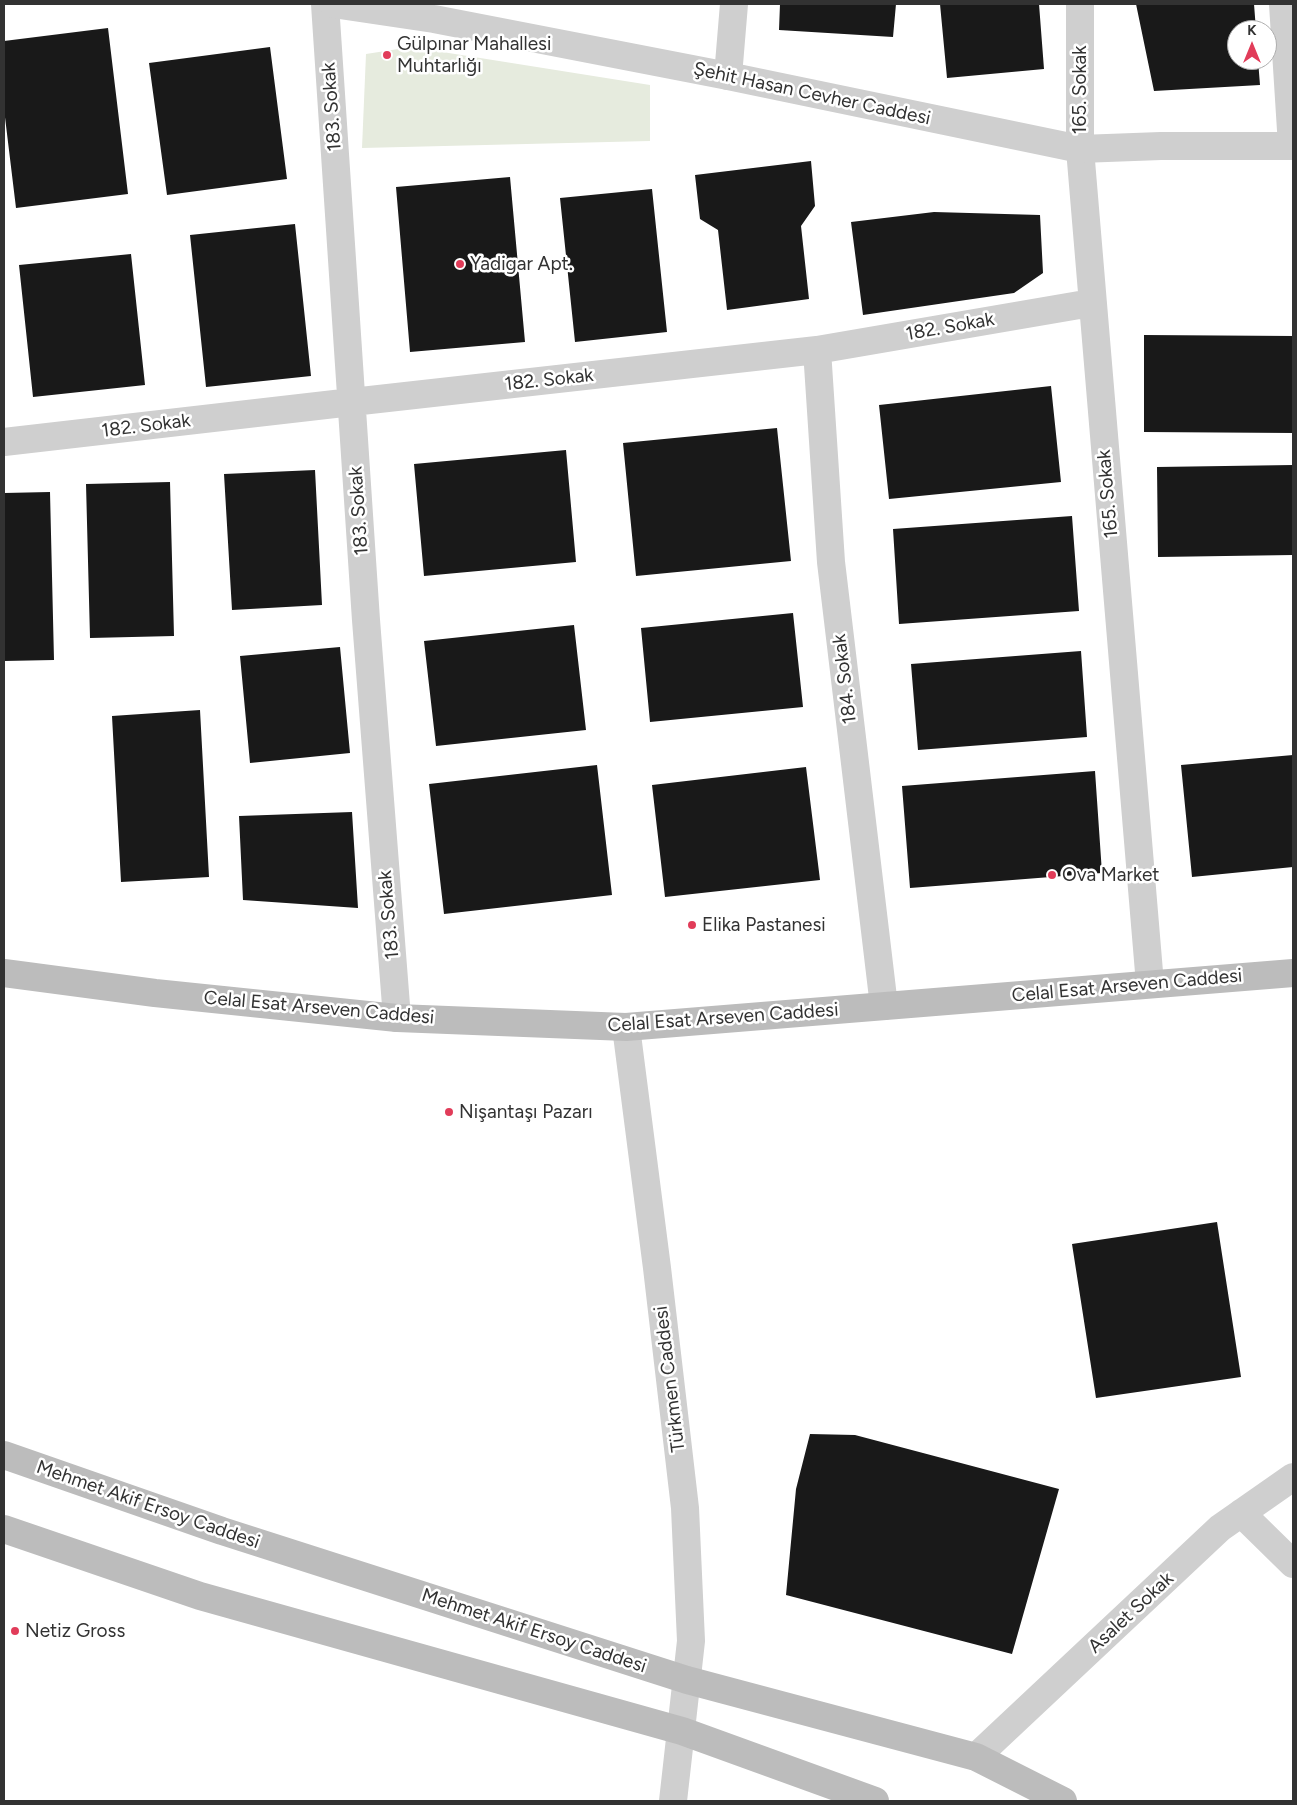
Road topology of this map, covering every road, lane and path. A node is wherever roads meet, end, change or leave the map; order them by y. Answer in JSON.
{"nodes":[{"id":1,"x":325,"y":4,"type":"edge"},
{"id":2,"x":332,"y":4,"type":"edge"},
{"id":3,"x":734,"y":4,"type":"edge"},
{"id":4,"x":1080,"y":4,"type":"edge"},
{"id":5,"x":1283,"y":4,"type":"edge"},
{"id":6,"x":435,"y":11,"type":"edge"},
{"id":7,"x":728,"y":76,"type":"junction"},
{"id":8,"x":1293,"y":146,"type":"edge"},
{"id":9,"x":1080,"y":149,"type":"junction"},
{"id":10,"x":1091,"y":303,"type":"junction"},
{"id":11,"x":817,"y":350,"type":"junction"},
{"id":12,"x":352,"y":402,"type":"junction"},
{"id":13,"x":4,"y":442,"type":"edge"},
{"id":14,"x":4,"y":973,"type":"edge"},
{"id":15,"x":1293,"y":973,"type":"edge"},
{"id":16,"x":1150,"y":984,"type":"junction"},
{"id":17,"x":884,"y":1006,"type":"junction"},
{"id":18,"x":397,"y":1018,"type":"junction"},
{"id":19,"x":626,"y":1027,"type":"junction"},
{"id":20,"x":4,"y":1456,"type":"edge"},
{"id":21,"x":1293,"y":1476,"type":"edge"},
{"id":22,"x":1241,"y":1513,"type":"junction"},
{"id":23,"x":4,"y":1529,"type":"edge"},
{"id":24,"x":1293,"y":1564,"type":"edge"},
{"id":25,"x":687,"y":1680,"type":"junction"},
{"id":26,"x":682,"y":1731,"type":"junction"},
{"id":27,"x":976,"y":1758,"type":"junction"},
{"id":28,"x":673,"y":1801,"type":"edge"},
{"id":29,"x":875,"y":1801,"type":"edge"},
{"id":30,"x":1063,"y":1801,"type":"edge"}],
"edges":[{"from":1,"to":12,"type":"street","name":"183. Sokak"},
{"from":2,"to":6,"type":"street","name":"Şehit Hasan Cevher Caddesi"},
{"from":3,"to":7,"type":"street"},
{"from":4,"to":9,"type":"street","name":"165. Sokak"},
{"from":5,"to":8,"type":"street"},
{"from":6,"to":7,"type":"street","name":"Şehit Hasan Cevher Caddesi"},
{"from":7,"to":9,"type":"street","name":"Şehit Hasan Cevher Caddesi"},
{"from":8,"to":9,"type":"street","name":"Şehit Hasan Cevher Caddesi"},
{"from":9,"to":10,"type":"street","name":"165. Sokak"},
{"from":10,"to":11,"type":"street","name":"182. Sokak"},
{"from":10,"to":16,"type":"street","name":"165. Sokak"},
{"from":11,"to":12,"type":"street","name":"182. Sokak"},
{"from":11,"to":17,"type":"street","name":"184. Sokak"},
{"from":12,"to":13,"type":"street","name":"182. Sokak"},
{"from":12,"to":18,"type":"street","name":"183. Sokak"},
{"from":14,"to":18,"type":"main road","name":"Celal Esat Arseven Caddesi"},
{"from":15,"to":16,"type":"main road","name":"Celal Esat Arseven Caddesi"},
{"from":16,"to":17,"type":"main road","name":"Celal Esat Arseven Caddesi"},
{"from":17,"to":19,"type":"main road","name":"Celal Esat Arseven Caddesi"},
{"from":18,"to":19,"type":"main road","name":"Celal Esat Arseven Caddesi"},
{"from":19,"to":25,"type":"street","name":"Türkmen Caddesi"},
{"from":20,"to":25,"type":"main road","name":"Mehmet Akif Ersoy Caddesi"},
{"from":21,"to":22,"type":"street","name":"Asalet Sokak"},
{"from":22,"to":24,"type":"street"},
{"from":22,"to":27,"type":"street","name":"Asalet Sokak"},
{"from":23,"to":26,"type":"main road"},
{"from":25,"to":26,"type":"street","name":"Türkmen Caddesi"},
{"from":25,"to":27,"type":"main road","name":"Mehmet Akif Ersoy Caddesi"},
{"from":26,"to":28,"type":"street","name":"Türkmen Caddesi"},
{"from":26,"to":29,"type":"main road"},
{"from":27,"to":30,"type":"main road","name":"Mehmet Akif Ersoy Caddesi"}]}
